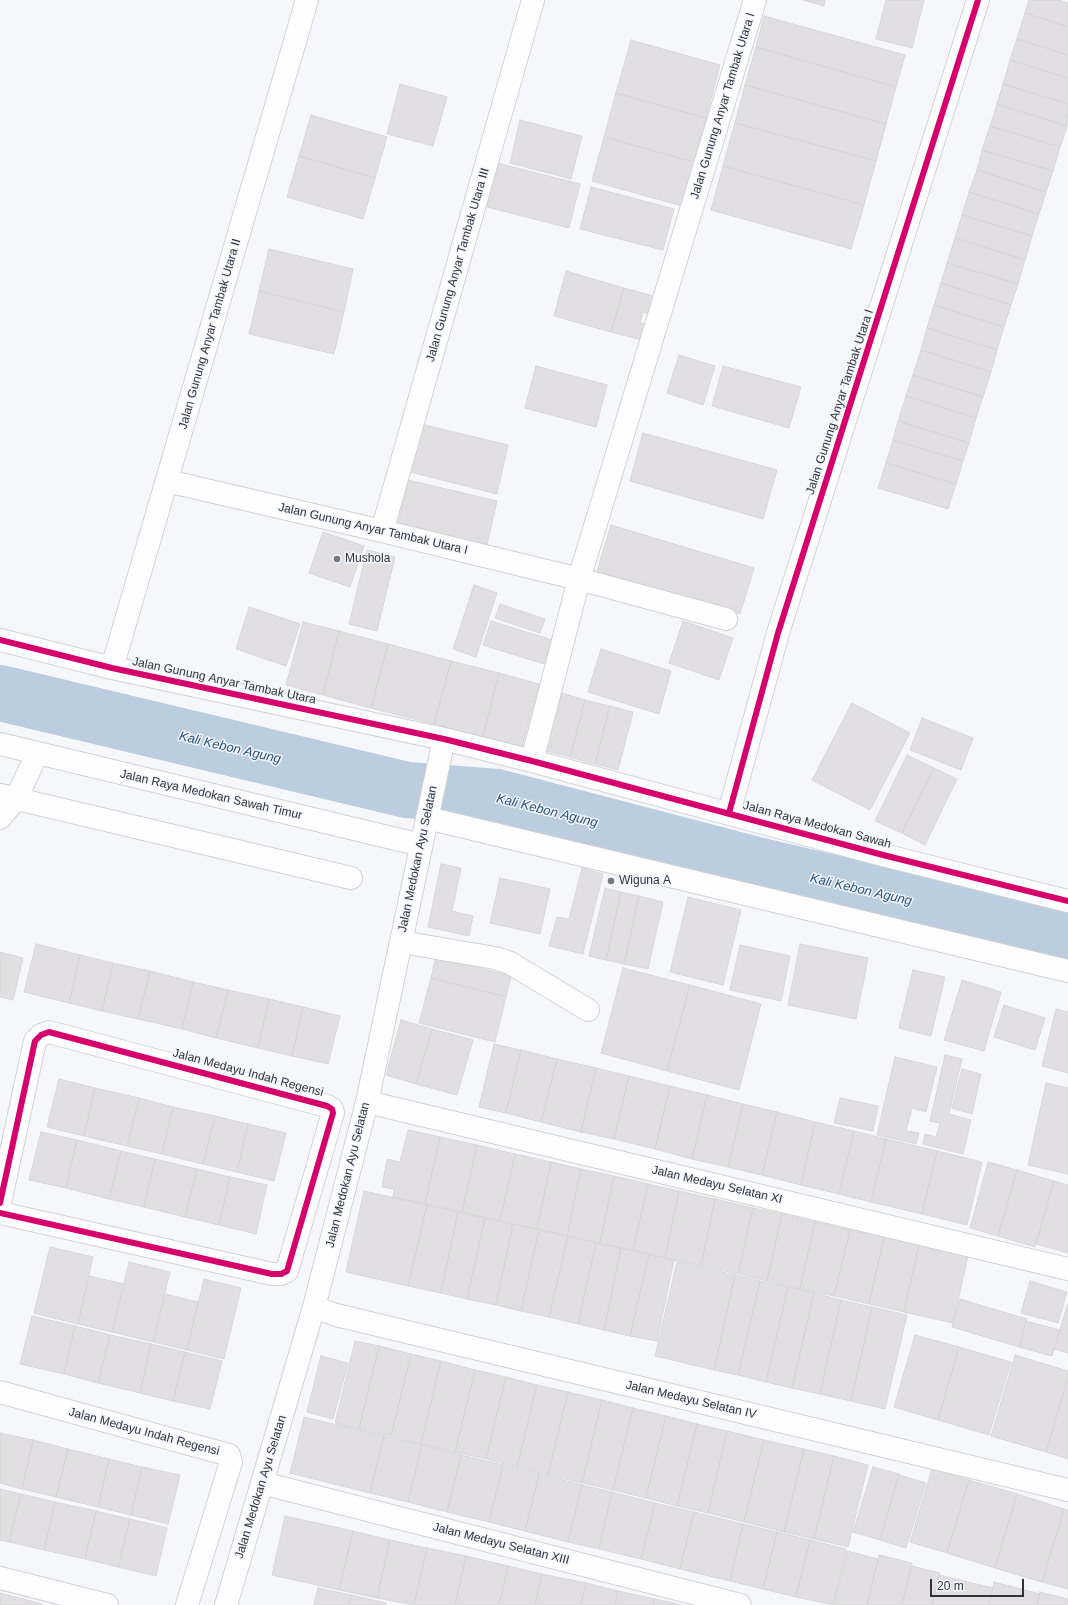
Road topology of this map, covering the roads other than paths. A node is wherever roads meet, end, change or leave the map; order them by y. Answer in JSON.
{"nodes":[{"id":1,"x":307,"y":0,"type":"edge"},
{"id":2,"x":533,"y":0,"type":"edge"},
{"id":3,"x":755,"y":0,"type":"edge"},
{"id":4,"x":978,"y":0,"type":"edge"},
{"id":5,"x":167,"y":481,"type":"junction"},
{"id":6,"x":382,"y":530,"type":"junction"},
{"id":7,"x":579,"y":579,"type":"junction"},
{"id":8,"x":726,"y":618,"type":"dead end"},
{"id":9,"x":0,"y":640,"type":"edge"},
{"id":10,"x":112,"y":668,"type":"junction"},
{"id":11,"x":0,"y":744,"type":"edge"},
{"id":12,"x":442,"y":745,"type":"junction"},
{"id":13,"x":37,"y":754,"type":"junction"},
{"id":14,"x":532,"y":761,"type":"junction"},
{"id":15,"x":8,"y":797,"type":"edge"},
{"id":16,"x":729,"y":813,"type":"junction"},
{"id":17,"x":427,"y":814,"type":"junction"},
{"id":18,"x":0,"y":818,"type":"edge"},
{"id":19,"x":421,"y":845,"type":"junction"},
{"id":20,"x":351,"y":878,"type":"dead end"},
{"id":21,"x":1068,"y":901,"type":"edge"},
{"id":22,"x":401,"y":942,"type":"junction"},
{"id":23,"x":1068,"y":971,"type":"edge"},
{"id":24,"x":588,"y":1010,"type":"dead end"},
{"id":25,"x":366,"y":1102,"type":"junction"},
{"id":26,"x":0,"y":1203,"type":"edge"},
{"id":27,"x":0,"y":1213,"type":"edge"},
{"id":28,"x":1068,"y":1269,"type":"edge"},
{"id":29,"x":314,"y":1307,"type":"junction"},
{"id":30,"x":0,"y":1392,"type":"edge"},
{"id":31,"x":262,"y":1483,"type":"junction"},
{"id":32,"x":1068,"y":1490,"type":"edge"},
{"id":33,"x":0,"y":1578,"type":"edge"},
{"id":34,"x":108,"y":1605,"type":"edge"},
{"id":35,"x":187,"y":1605,"type":"edge"},
{"id":36,"x":226,"y":1605,"type":"edge"},
{"id":37,"x":740,"y":1605,"type":"edge"}],
"edges":[{"from":1,"to":5,"type":"street","name":"Jalan Gunung Anyar Tambak Utara II"},
{"from":2,"to":6,"type":"street","name":"Jalan Gunung Anyar Tambak Utara III"},
{"from":3,"to":7,"type":"street","name":"Jalan Gunung Anyar Tambak Utara I"},
{"from":4,"to":16,"type":"street","name":"Jalan Gunung Anyar Tambak Utara I"},
{"from":5,"to":6,"type":"street","name":"Jalan Gunung Anyar Tambak Utara I"},
{"from":5,"to":10,"type":"street","name":"Jalan Gunung Anyar Tambak Utara II"},
{"from":6,"to":7,"type":"street","name":"Jalan Gunung Anyar Tambak Utara I"},
{"from":7,"to":8,"type":"street","name":"Jalan Gunung Anyar Tambak Utara I"},
{"from":7,"to":14,"type":"street","name":"Jalan Gunung Anyar Tambak Utara I"},
{"from":9,"to":10,"type":"street","name":"Jalan Gunung Anyar Tambak Utara"},
{"from":10,"to":12,"type":"street","name":"Jalan Gunung Anyar Tambak Utara"},
{"from":11,"to":13,"type":"street","name":"Jalan Raya Medokan Sawah Timur"},
{"from":12,"to":14,"type":"street","name":"Jalan Raya Medokan Sawah"},
{"from":12,"to":17,"type":"street","name":"Jalan Medokan Ayu Selatan"},
{"from":13,"to":15,"type":"street"},
{"from":13,"to":19,"type":"street","name":"Jalan Raya Medokan Sawah Timur"},
{"from":14,"to":16,"type":"street","name":"Jalan Raya Medokan Sawah"},
{"from":15,"to":18,"type":"street"},
{"from":15,"to":20,"type":"street"},
{"from":16,"to":21,"type":"street","name":"Jalan Raya Medokan Sawah"},
{"from":17,"to":19,"type":"street","name":"Jalan Medokan Ayu Selatan"},
{"from":17,"to":23,"type":"street"},
{"from":19,"to":22,"type":"street","name":"Jalan Medokan Ayu Selatan"},
{"from":22,"to":24,"type":"street"},
{"from":22,"to":25,"type":"street","name":"Jalan Medokan Ayu Selatan"},
{"from":25,"to":28,"type":"street","name":"Jalan Medayu Selatan XI"},
{"from":25,"to":29,"type":"street","name":"Jalan Medokan Ayu Selatan"},
{"from":26,"to":27,"type":"street","name":"Jalan Medayu Indah Regensi"},
{"from":29,"to":31,"type":"street","name":"Jalan Medokan Ayu Selatan"},
{"from":29,"to":32,"type":"street","name":"Jalan Medayu Selatan IV"},
{"from":30,"to":35,"type":"street","name":"Jalan Medayu Indah Regensi"},
{"from":31,"to":36,"type":"street","name":"Jalan Medokan Ayu Selatan"},
{"from":31,"to":37,"type":"street","name":"Jalan Medayu Selatan XIII"},
{"from":33,"to":34,"type":"street"}]}
